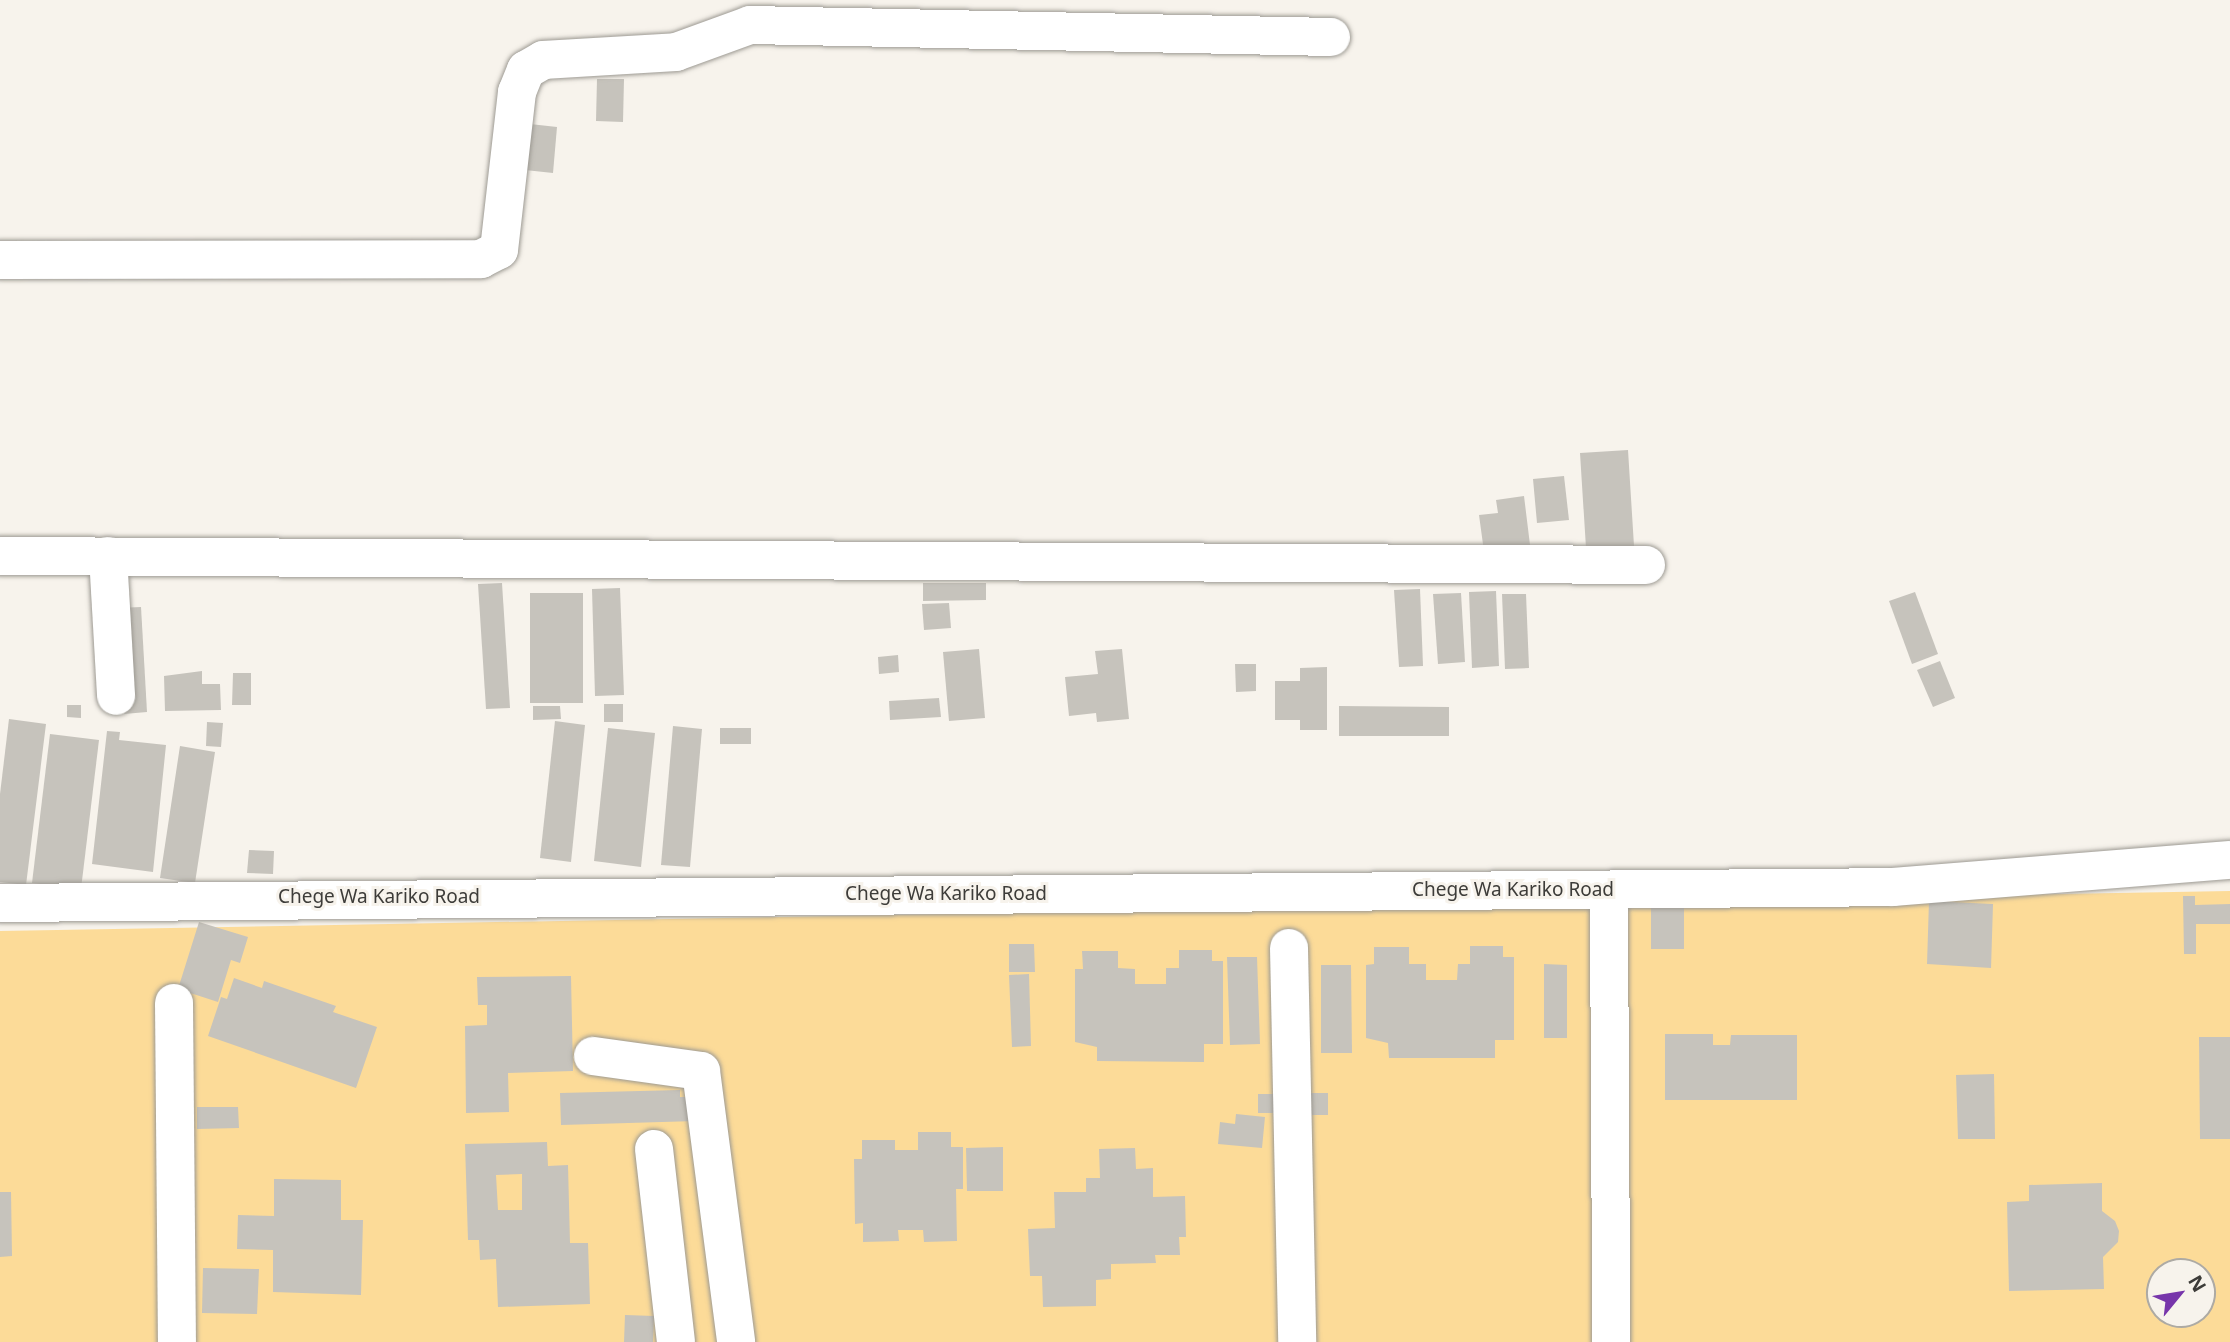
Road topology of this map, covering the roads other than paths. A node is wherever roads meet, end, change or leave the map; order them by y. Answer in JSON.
{"nodes":[{"id":1,"x":1331,"y":37,"type":"dead end"},
{"id":2,"x":0,"y":260,"type":"edge"},
{"id":3,"x":0,"y":556,"type":"edge"},
{"id":4,"x":107,"y":556,"type":"junction"},
{"id":5,"x":1646,"y":565,"type":"dead end"},
{"id":6,"x":116,"y":696,"type":"dead end"},
{"id":7,"x":2230,"y":860,"type":"edge"},
{"id":8,"x":0,"y":903,"type":"edge"},
{"id":9,"x":1609,"y":909,"type":"dead end"},
{"id":10,"x":1289,"y":948,"type":"dead end"},
{"id":11,"x":174,"y":1003,"type":"dead end"},
{"id":12,"x":593,"y":1056,"type":"dead end"},
{"id":13,"x":654,"y":1149,"type":"dead end"},
{"id":14,"x":177,"y":1342,"type":"edge"},
{"id":15,"x":676,"y":1342,"type":"edge"},
{"id":16,"x":736,"y":1342,"type":"edge"},
{"id":17,"x":1297,"y":1342,"type":"edge"},
{"id":18,"x":1611,"y":1342,"type":"edge"}],
"edges":[{"from":1,"to":2,"type":"street"},
{"from":3,"to":4,"type":"street"},
{"from":4,"to":5,"type":"street"},
{"from":4,"to":6,"type":"street"},
{"from":7,"to":8,"type":"street","name":"Chege Wa Kariko Road"},
{"from":9,"to":18,"type":"street"},
{"from":10,"to":17,"type":"street"},
{"from":11,"to":14,"type":"street"},
{"from":12,"to":16,"type":"street"},
{"from":13,"to":15,"type":"street"}]}
